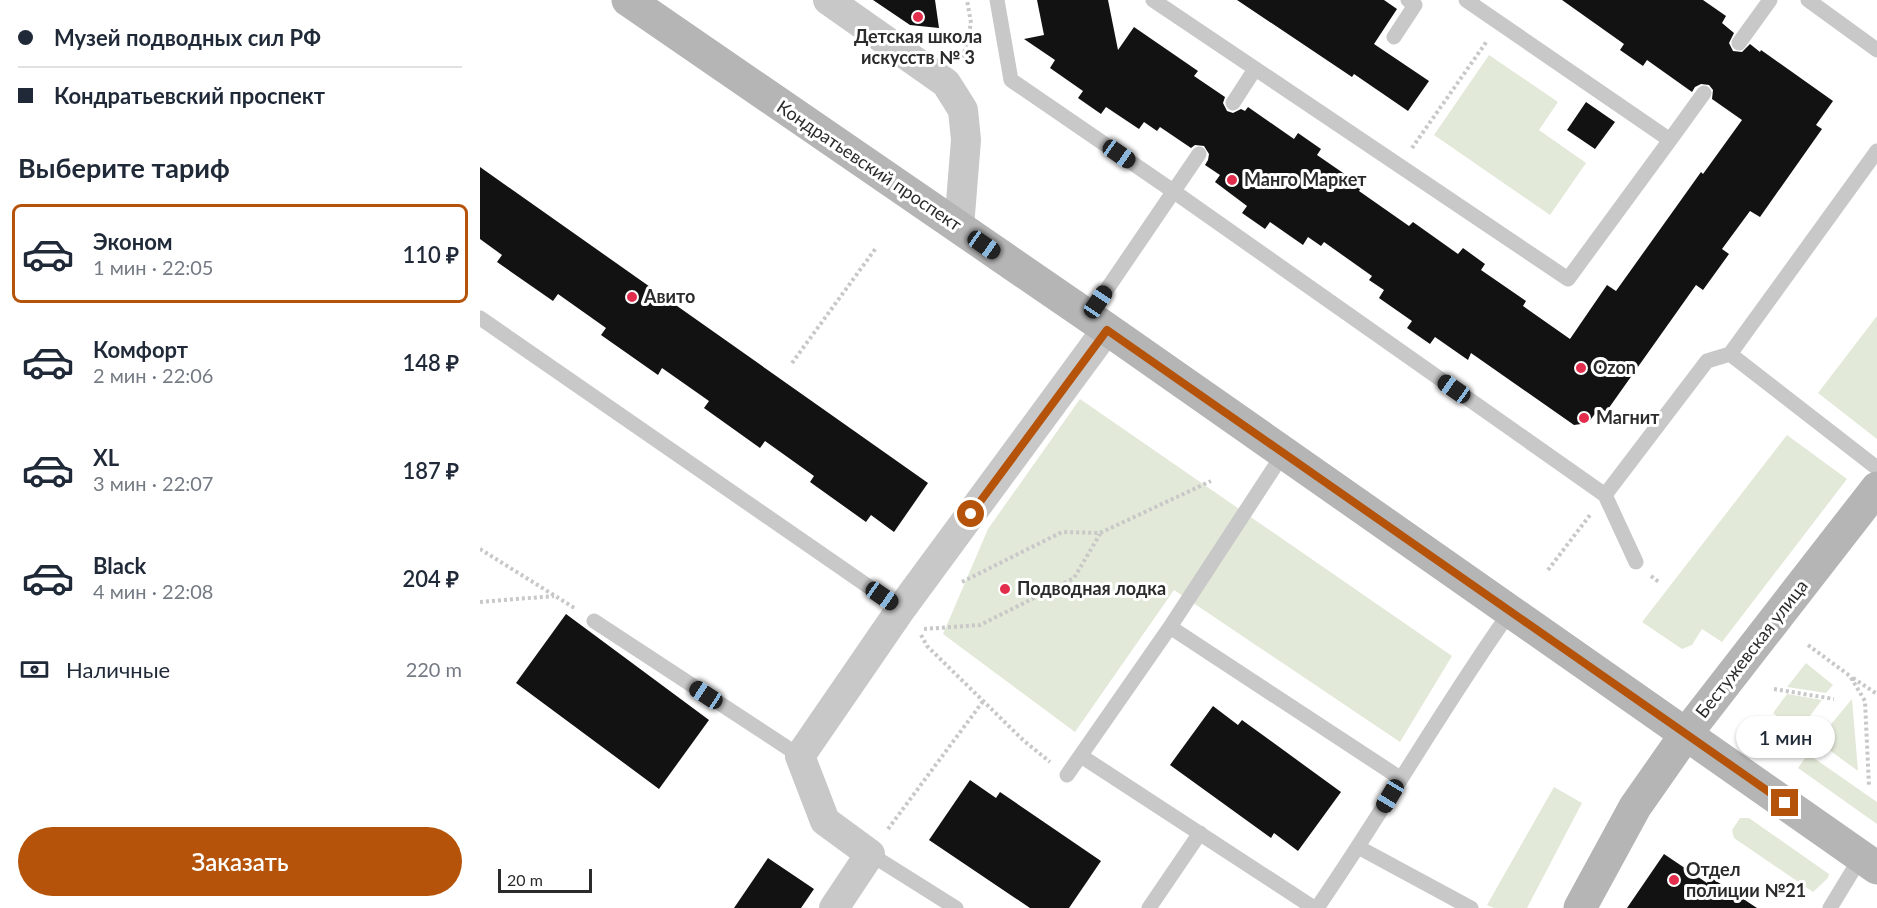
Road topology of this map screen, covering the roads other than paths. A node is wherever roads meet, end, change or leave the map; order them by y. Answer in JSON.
{"nodes":[{"id":1,"x":628,"y":0,"type":"edge"},
{"id":2,"x":828,"y":0,"type":"edge"},
{"id":3,"x":997,"y":0,"type":"edge"},
{"id":4,"x":1153,"y":0,"type":"edge"},
{"id":5,"x":1408,"y":0,"type":"edge"},
{"id":6,"x":1466,"y":0,"type":"edge"},
{"id":7,"x":1770,"y":0,"type":"edge"},
{"id":8,"x":1808,"y":0,"type":"edge"},
{"id":9,"x":1394,"y":37,"type":"dead end"},
{"id":10,"x":1740,"y":43,"type":"dead end"},
{"id":11,"x":1877,"y":50,"type":"edge"},
{"id":12,"x":1256,"y":69,"type":"junction"},
{"id":13,"x":1704,"y":93,"type":"dead end"},
{"id":14,"x":1233,"y":103,"type":"dead end"},
{"id":15,"x":1670,"y":140,"type":"junction"},
{"id":16,"x":1877,"y":151,"type":"edge"},
{"id":17,"x":1199,"y":154,"type":"dead end"},
{"id":18,"x":1173,"y":191,"type":"junction"},
{"id":19,"x":959,"y":228,"type":"junction"},
{"id":20,"x":480,"y":318,"type":"edge"},
{"id":21,"x":1097,"y":323,"type":"junction"},
{"id":22,"x":1730,"y":354,"type":"junction"},
{"id":23,"x":1283,"y":454,"type":"junction"},
{"id":24,"x":1877,"y":468,"type":"edge"},
{"id":25,"x":1877,"y":488,"type":"edge"},
{"id":26,"x":1605,"y":495,"type":"junction"},
{"id":27,"x":1636,"y":562,"type":"dead end"},
{"id":28,"x":1510,"y":612,"type":"junction"},
{"id":29,"x":915,"y":620,"type":"junction"},
{"id":30,"x":594,"y":621,"type":"road end"},
{"id":31,"x":1170,"y":627,"type":"junction"},
{"id":32,"x":1686,"y":734,"type":"junction"},
{"id":33,"x":800,"y":756,"type":"junction"},
{"id":34,"x":1081,"y":756,"type":"junction"},
{"id":35,"x":1067,"y":775,"type":"road end"},
{"id":36,"x":1400,"y":778,"type":"junction"},
{"id":37,"x":1200,"y":833,"type":"junction"},
{"id":38,"x":1358,"y":847,"type":"junction"},
{"id":39,"x":870,"y":854,"type":"junction"},
{"id":40,"x":1869,"y":862,"type":"edge"},
{"id":41,"x":834,"y":908,"type":"edge"},
{"id":42,"x":956,"y":908,"type":"edge"},
{"id":43,"x":1149,"y":908,"type":"edge"},
{"id":44,"x":1315,"y":908,"type":"edge"},
{"id":45,"x":1471,"y":908,"type":"edge"},
{"id":46,"x":1580,"y":908,"type":"edge"},
{"id":47,"x":1830,"y":908,"type":"edge"}],
"edges":[{"from":1,"to":19,"type":"street","name":"Кондратьевский проспект"},
{"from":2,"to":19,"type":"street"},
{"from":3,"to":18,"type":"lane"},
{"from":4,"to":12,"type":"lane"},
{"from":5,"to":9,"type":"lane"},
{"from":6,"to":15,"type":"lane"},
{"from":7,"to":10,"type":"lane"},
{"from":8,"to":11,"type":"lane"},
{"from":12,"to":14,"type":"lane"},
{"from":12,"to":15,"type":"lane"},
{"from":13,"to":15,"type":"lane"},
{"from":16,"to":22,"type":"lane"},
{"from":17,"to":18,"type":"lane"},
{"from":18,"to":21,"type":"lane"},
{"from":18,"to":26,"type":"lane"},
{"from":19,"to":21,"type":"street","name":"Кондратьевский проспект"},
{"from":20,"to":29,"type":"lane"},
{"from":21,"to":23,"type":"street","name":"Кондратьевский проспект"},
{"from":21,"to":29,"type":"street"},
{"from":22,"to":24,"type":"lane"},
{"from":22,"to":26,"type":"lane"},
{"from":23,"to":28,"type":"street","name":"Кондратьевский проспект"},
{"from":23,"to":31,"type":"lane"},
{"from":25,"to":32,"type":"street","name":"Бестужевская улица"},
{"from":26,"to":27,"type":"lane"},
{"from":28,"to":32,"type":"street","name":"Кондратьевский проспект"},
{"from":28,"to":36,"type":"lane"},
{"from":29,"to":33,"type":"street"},
{"from":30,"to":33,"type":"lane"},
{"from":31,"to":34,"type":"lane"},
{"from":31,"to":36,"type":"lane"},
{"from":32,"to":40,"type":"street","name":"Кондратьевский проспект"},
{"from":32,"to":46,"type":"street","name":"Бестужевская улица"},
{"from":33,"to":39,"type":"street"},
{"from":34,"to":35,"type":"lane"},
{"from":34,"to":37,"type":"lane"},
{"from":36,"to":38,"type":"lane"},
{"from":37,"to":43,"type":"lane"},
{"from":37,"to":44,"type":"lane"},
{"from":38,"to":44,"type":"lane"},
{"from":38,"to":45,"type":"lane"},
{"from":39,"to":41,"type":"street"},
{"from":39,"to":42,"type":"lane"},
{"from":40,"to":47,"type":"lane"}]}
